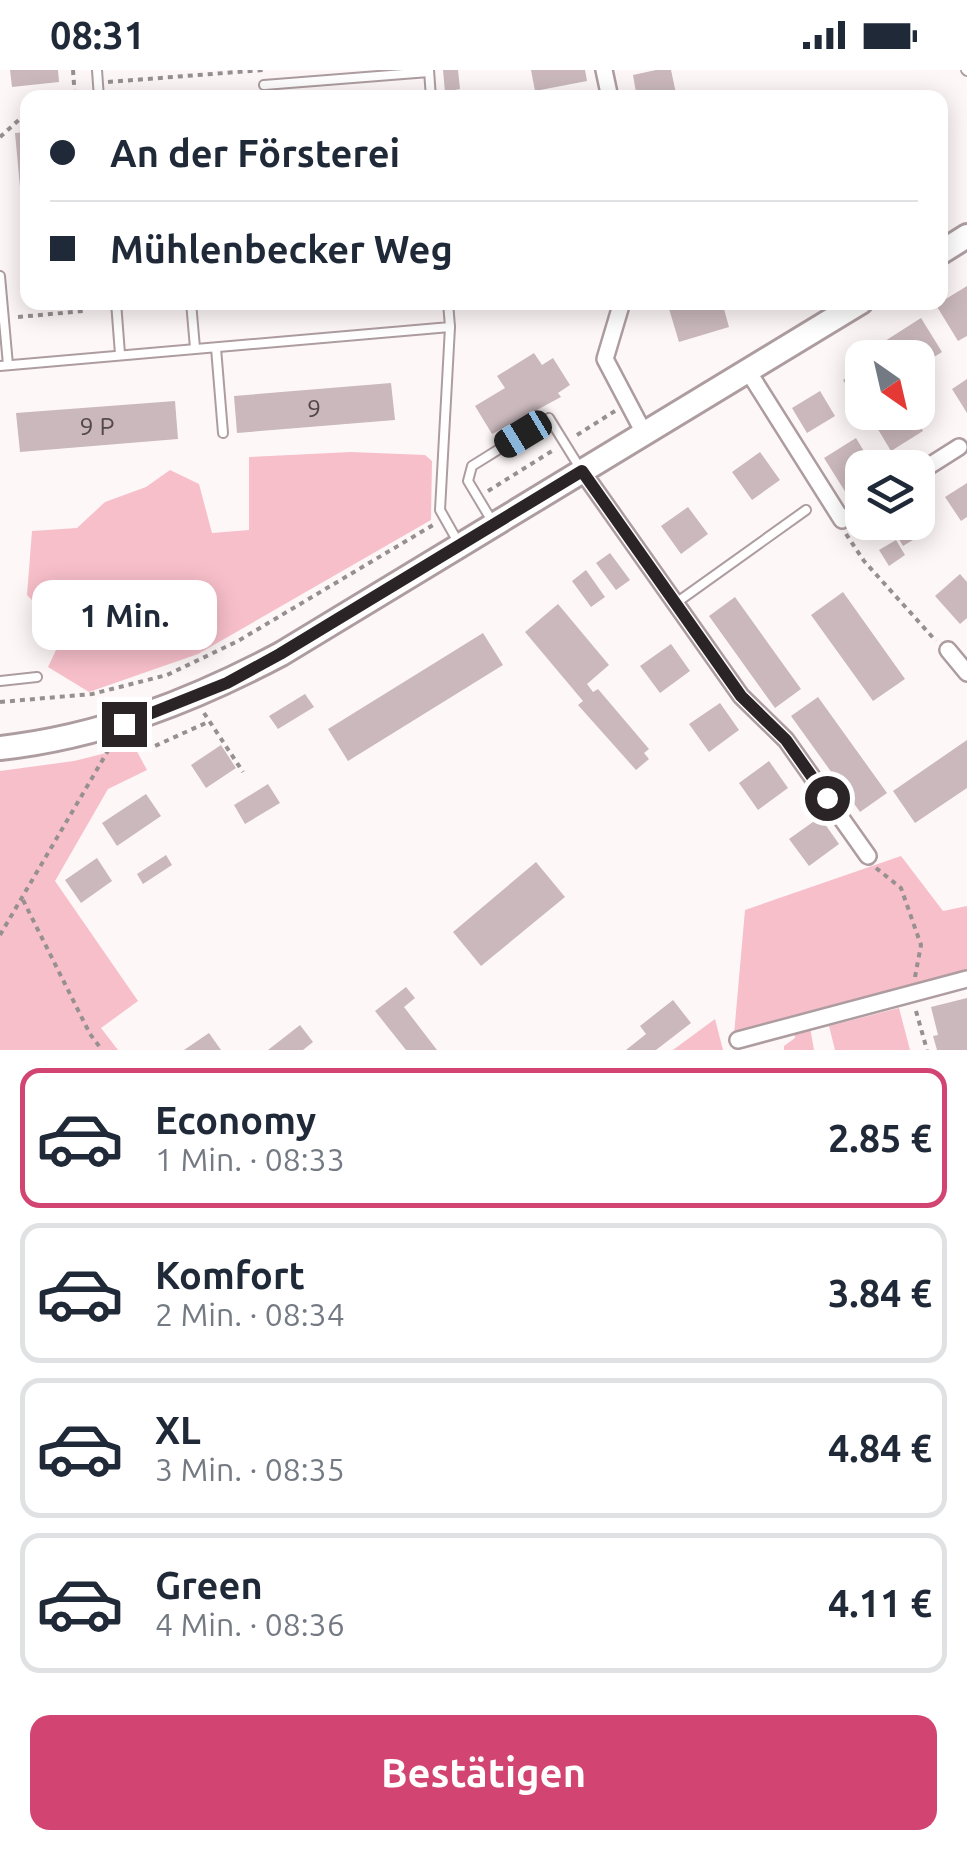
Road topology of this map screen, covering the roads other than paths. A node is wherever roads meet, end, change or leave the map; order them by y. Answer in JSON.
{"nodes":[{"id":1,"x":429,"y":71,"type":"edge"},
{"id":2,"x":264,"y":85,"type":"road end"},
{"id":3,"x":0,"y":276,"type":"edge"},
{"id":4,"x":117,"y":310,"type":"edge"},
{"id":5,"x":192,"y":310,"type":"edge"},
{"id":6,"x":449,"y":310,"type":"edge"},
{"id":7,"x":620,"y":310,"type":"edge"},
{"id":8,"x":848,"y":310,"type":"edge"},
{"id":9,"x":450,"y":327,"type":"junction"},
{"id":10,"x":195,"y":348,"type":"junction"},
{"id":11,"x":216,"y":348,"type":"junction"},
{"id":12,"x":120,"y":354,"type":"junction"},
{"id":13,"x":4,"y":365,"type":"edge"},
{"id":14,"x":748,"y":370,"type":"junction"},
{"id":15,"x":644,"y":432,"type":"junction"},
{"id":16,"x":222,"y":433,"type":"dead end"},
{"id":17,"x":960,"y":447,"type":"dead end"},
{"id":18,"x":935,"y":462,"type":"edge"},
{"id":19,"x":582,"y":471,"type":"junction"},
{"id":20,"x":806,"y":510,"type":"dead end"},
{"id":21,"x":845,"y":518,"type":"edge"},
{"id":22,"x":494,"y":525,"type":"junction"},
{"id":23,"x":460,"y":546,"type":"junction"},
{"id":24,"x":676,"y":603,"type":"junction"},
{"id":25,"x":948,"y":650,"type":"road end"},
{"id":26,"x":967,"y":674,"type":"edge"},
{"id":27,"x":37,"y":678,"type":"dead end"},
{"id":28,"x":0,"y":680,"type":"edge"},
{"id":29,"x":0,"y":748,"type":"edge"},
{"id":30,"x":868,"y":856,"type":"road end"},
{"id":31,"x":967,"y":979,"type":"edge"},
{"id":32,"x":738,"y":1040,"type":"dead end"}],
"edges":[{"from":1,"to":2,"type":"lane"},
{"from":3,"to":13,"type":"lane"},
{"from":4,"to":12,"type":"lane"},
{"from":5,"to":10,"type":"lane"},
{"from":6,"to":9,"type":"lane"},
{"from":7,"to":15,"type":"street"},
{"from":8,"to":14,"type":"main road"},
{"from":9,"to":11,"type":"lane"},
{"from":9,"to":23,"type":"lane"},
{"from":10,"to":11,"type":"lane"},
{"from":10,"to":12,"type":"lane"},
{"from":11,"to":16,"type":"lane"},
{"from":12,"to":13,"type":"lane"},
{"from":14,"to":15,"type":"main road"},
{"from":14,"to":21,"type":"street"},
{"from":15,"to":19,"type":"main road"},
{"from":17,"to":18,"type":"street"},
{"from":19,"to":22,"type":"main road"},
{"from":19,"to":22,"type":"lane"},
{"from":19,"to":24,"type":"street"},
{"from":20,"to":24,"type":"lane"},
{"from":22,"to":23,"type":"main road"},
{"from":23,"to":29,"type":"main road"},
{"from":24,"to":30,"type":"street"},
{"from":25,"to":26,"type":"street"},
{"from":27,"to":28,"type":"lane"},
{"from":31,"to":32,"type":"street"}]}
